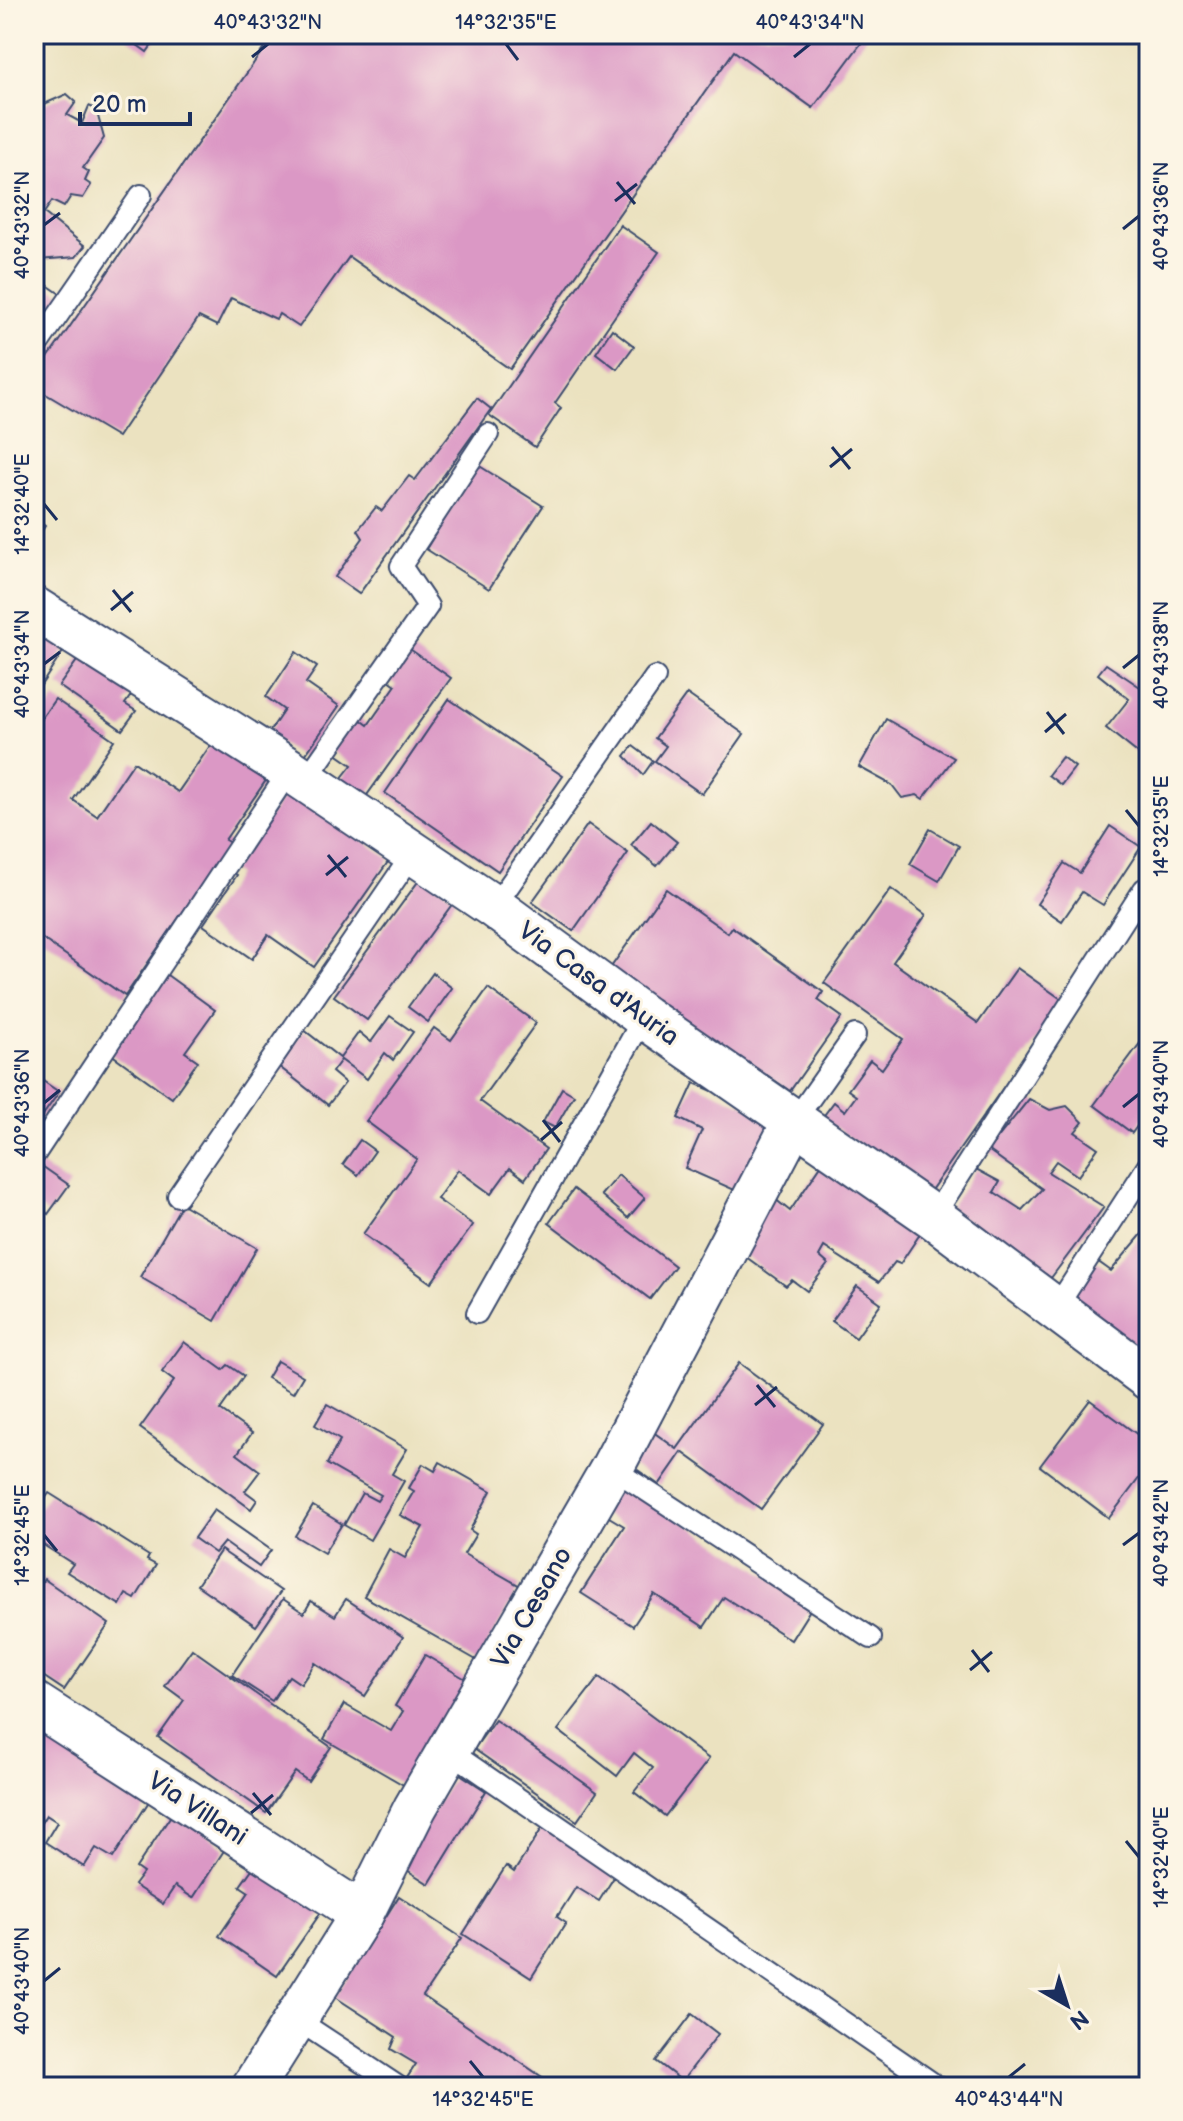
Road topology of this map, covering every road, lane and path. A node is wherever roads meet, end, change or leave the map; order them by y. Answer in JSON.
{"nodes":[{"id":1,"x":141,"y":195,"type":"dead end"},
{"id":2,"x":34,"y":350,"type":"edge"},
{"id":3,"x":488,"y":434,"type":"dead end"},
{"id":4,"x":34,"y":608,"type":"edge"},
{"id":5,"x":655,"y":677,"type":"dead end"},
{"id":6,"x":297,"y":776,"type":"junction"},
{"id":7,"x":412,"y":855,"type":"junction"},
{"id":8,"x":1144,"y":889,"type":"dead end"},
{"id":9,"x":494,"y":907,"type":"junction"},
{"id":10,"x":644,"y":1017,"type":"junction"},
{"id":11,"x":855,"y":1035,"type":"dead end"},
{"id":12,"x":795,"y":1120,"type":"junction"},
{"id":13,"x":35,"y":1154,"type":"edge"},
{"id":14,"x":1149,"y":1164,"type":"edge"},
{"id":15,"x":178,"y":1196,"type":"dead end"},
{"id":16,"x":933,"y":1217,"type":"junction"},
{"id":17,"x":1056,"y":1308,"type":"junction"},
{"id":18,"x":477,"y":1313,"type":"dead end"},
{"id":19,"x":1149,"y":1378,"type":"edge"},
{"id":20,"x":612,"y":1468,"type":"junction"},
{"id":21,"x":871,"y":1638,"type":"dead end"},
{"id":22,"x":34,"y":1703,"type":"edge"},
{"id":23,"x":448,"y":1750,"type":"junction"},
{"id":24,"x":362,"y":1914,"type":"junction"},
{"id":25,"x":296,"y":2019,"type":"junction"},
{"id":26,"x":253,"y":2087,"type":"edge"},
{"id":27,"x":399,"y":2087,"type":"edge"},
{"id":28,"x":938,"y":2087,"type":"edge"}],
"edges":[{"from":1,"to":2,"type":"lane"},
{"from":3,"to":6,"type":"lane"},
{"from":4,"to":6,"type":"street","name":"Via Casa d'Auria"},
{"from":5,"to":9,"type":"lane"},
{"from":6,"to":7,"type":"street","name":"Via Casa d'Auria"},
{"from":6,"to":13,"type":"lane"},
{"from":7,"to":9,"type":"street","name":"Via Casa d'Auria"},
{"from":7,"to":15,"type":"lane"},
{"from":8,"to":16,"type":"lane"},
{"from":9,"to":10,"type":"street","name":"Via Casa d'Auria"},
{"from":10,"to":12,"type":"street","name":"Via Casa d'Auria"},
{"from":10,"to":18,"type":"lane"},
{"from":11,"to":12,"type":"lane"},
{"from":12,"to":16,"type":"street","name":"Via Casa d'Auria"},
{"from":12,"to":20,"type":"street","name":"Via Cesano"},
{"from":14,"to":17,"type":"lane"},
{"from":16,"to":17,"type":"street","name":"Via Casa d'Auria"},
{"from":17,"to":19,"type":"street","name":"Via Casa d'Auria"},
{"from":20,"to":21,"type":"lane"},
{"from":20,"to":23,"type":"street","name":"Via Cesano"},
{"from":22,"to":24,"type":"street","name":"Via Villani"},
{"from":23,"to":24,"type":"street","name":"Via Cesano"},
{"from":23,"to":28,"type":"lane"},
{"from":24,"to":25,"type":"street","name":"Via Cesano"},
{"from":25,"to":26,"type":"street","name":"Via Cesano"},
{"from":25,"to":27,"type":"lane"}]}
